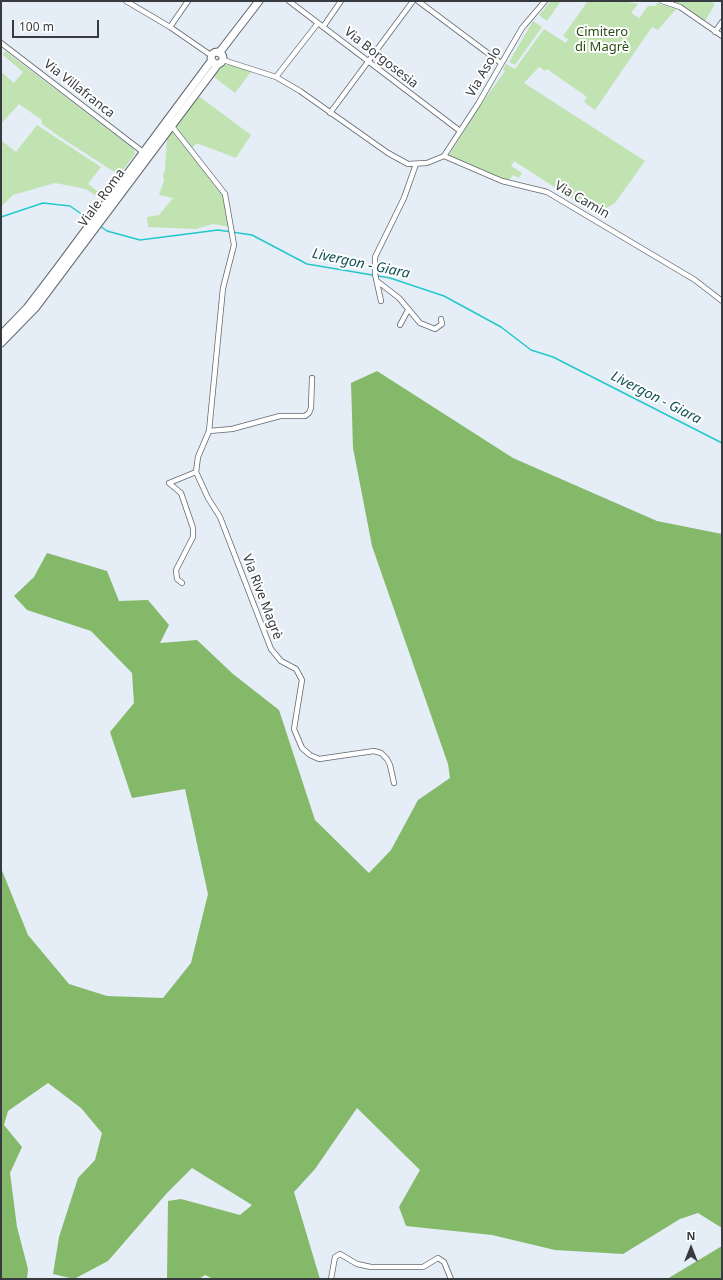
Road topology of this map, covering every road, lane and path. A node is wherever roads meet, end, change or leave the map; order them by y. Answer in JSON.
{"nodes":[{"id":1,"x":126,"y":1,"type":"edge"},
{"id":2,"x":188,"y":1,"type":"edge"},
{"id":3,"x":289,"y":1,"type":"edge"},
{"id":4,"x":341,"y":1,"type":"edge"},
{"id":5,"x":413,"y":1,"type":"edge"},
{"id":6,"x":418,"y":1,"type":"edge"},
{"id":7,"x":544,"y":1,"type":"edge"},
{"id":8,"x":662,"y":1,"type":"edge"},
{"id":9,"x":257,"y":2,"type":"edge"},
{"id":10,"x":722,"y":22,"type":"edge"},
{"id":11,"x":318,"y":23,"type":"junction"},
{"id":12,"x":170,"y":27,"type":"junction"},
{"id":13,"x":323,"y":27,"type":"junction"},
{"id":14,"x":715,"y":32,"type":"junction"},
{"id":15,"x":722,"y":36,"type":"edge"},
{"id":16,"x":1,"y":43,"type":"edge"},
{"id":17,"x":216,"y":60,"type":"junction"},
{"id":18,"x":367,"y":61,"type":"junction"},
{"id":19,"x":501,"y":63,"type":"junction"},
{"id":20,"x":276,"y":77,"type":"junction"},
{"id":21,"x":330,"y":112,"type":"junction"},
{"id":22,"x":169,"y":123,"type":"junction"},
{"id":23,"x":460,"y":131,"type":"junction"},
{"id":24,"x":146,"y":154,"type":"junction"},
{"id":25,"x":444,"y":156,"type":"junction"},
{"id":26,"x":416,"y":164,"type":"junction"},
{"id":27,"x":68,"y":259,"type":"junction"},
{"id":28,"x":376,"y":279,"type":"junction"},
{"id":29,"x":381,"y":301,"type":"dead end"},
{"id":30,"x":722,"y":301,"type":"edge"},
{"id":31,"x":408,"y":310,"type":"junction"},
{"id":32,"x":441,"y":320,"type":"dead end"},
{"id":33,"x":400,"y":325,"type":"dead end"},
{"id":34,"x":1,"y":335,"type":"edge"},
{"id":35,"x":1,"y":343,"type":"edge"},
{"id":36,"x":312,"y":378,"type":"dead end"},
{"id":37,"x":209,"y":431,"type":"junction"},
{"id":38,"x":196,"y":472,"type":"junction"},
{"id":39,"x":182,"y":584,"type":"dead end"},
{"id":40,"x":394,"y":783,"type":"dead end"},
{"id":41,"x":331,"y":1279,"type":"edge"},
{"id":42,"x":451,"y":1279,"type":"edge"}],
"edges":[{"from":1,"to":12,"type":"street"},
{"from":2,"to":12,"type":"street"},
{"from":3,"to":11,"type":"street","name":"Via Borgosesia"},
{"from":4,"to":13,"type":"street"},
{"from":5,"to":18,"type":"street"},
{"from":6,"to":19,"type":"street"},
{"from":7,"to":19,"type":"street","name":"Via Asolo"},
{"from":8,"to":14,"type":"street"},
{"from":9,"to":17,"type":"main road"},
{"from":10,"to":14,"type":"street"},
{"from":11,"to":13,"type":"street","name":"Via Borgosesia"},
{"from":11,"to":20,"type":"street"},
{"from":12,"to":17,"type":"street"},
{"from":13,"to":18,"type":"street","name":"Via Borgosesia"},
{"from":14,"to":15,"type":"street"},
{"from":16,"to":24,"type":"street","name":"Via Villafranca"},
{"from":17,"to":20,"type":"street"},
{"from":17,"to":22,"type":"main road","name":"Viale Roma"},
{"from":18,"to":21,"type":"street"},
{"from":18,"to":23,"type":"street","name":"Via Borgosesia"},
{"from":19,"to":23,"type":"street","name":"Via Asolo"},
{"from":20,"to":21,"type":"street"},
{"from":21,"to":26,"type":"street"},
{"from":22,"to":24,"type":"main road","name":"Viale Roma"},
{"from":22,"to":37,"type":"street"},
{"from":23,"to":25,"type":"street","name":"Via Asolo"},
{"from":24,"to":27,"type":"main road","name":"Viale Roma"},
{"from":25,"to":26,"type":"street"},
{"from":25,"to":30,"type":"street","name":"Via Camin"},
{"from":26,"to":28,"type":"street"},
{"from":27,"to":34,"type":"main road","name":"Viale Roma"},
{"from":27,"to":35,"type":"main road","name":"Viale Roma"},
{"from":28,"to":29,"type":"street"},
{"from":28,"to":31,"type":"street"},
{"from":31,"to":32,"type":"street"},
{"from":31,"to":33,"type":"street"},
{"from":36,"to":37,"type":"street"},
{"from":37,"to":38,"type":"street"},
{"from":38,"to":39,"type":"street"},
{"from":38,"to":40,"type":"street","name":"Via Rive Magrè"},
{"from":41,"to":42,"type":"street"}]}
